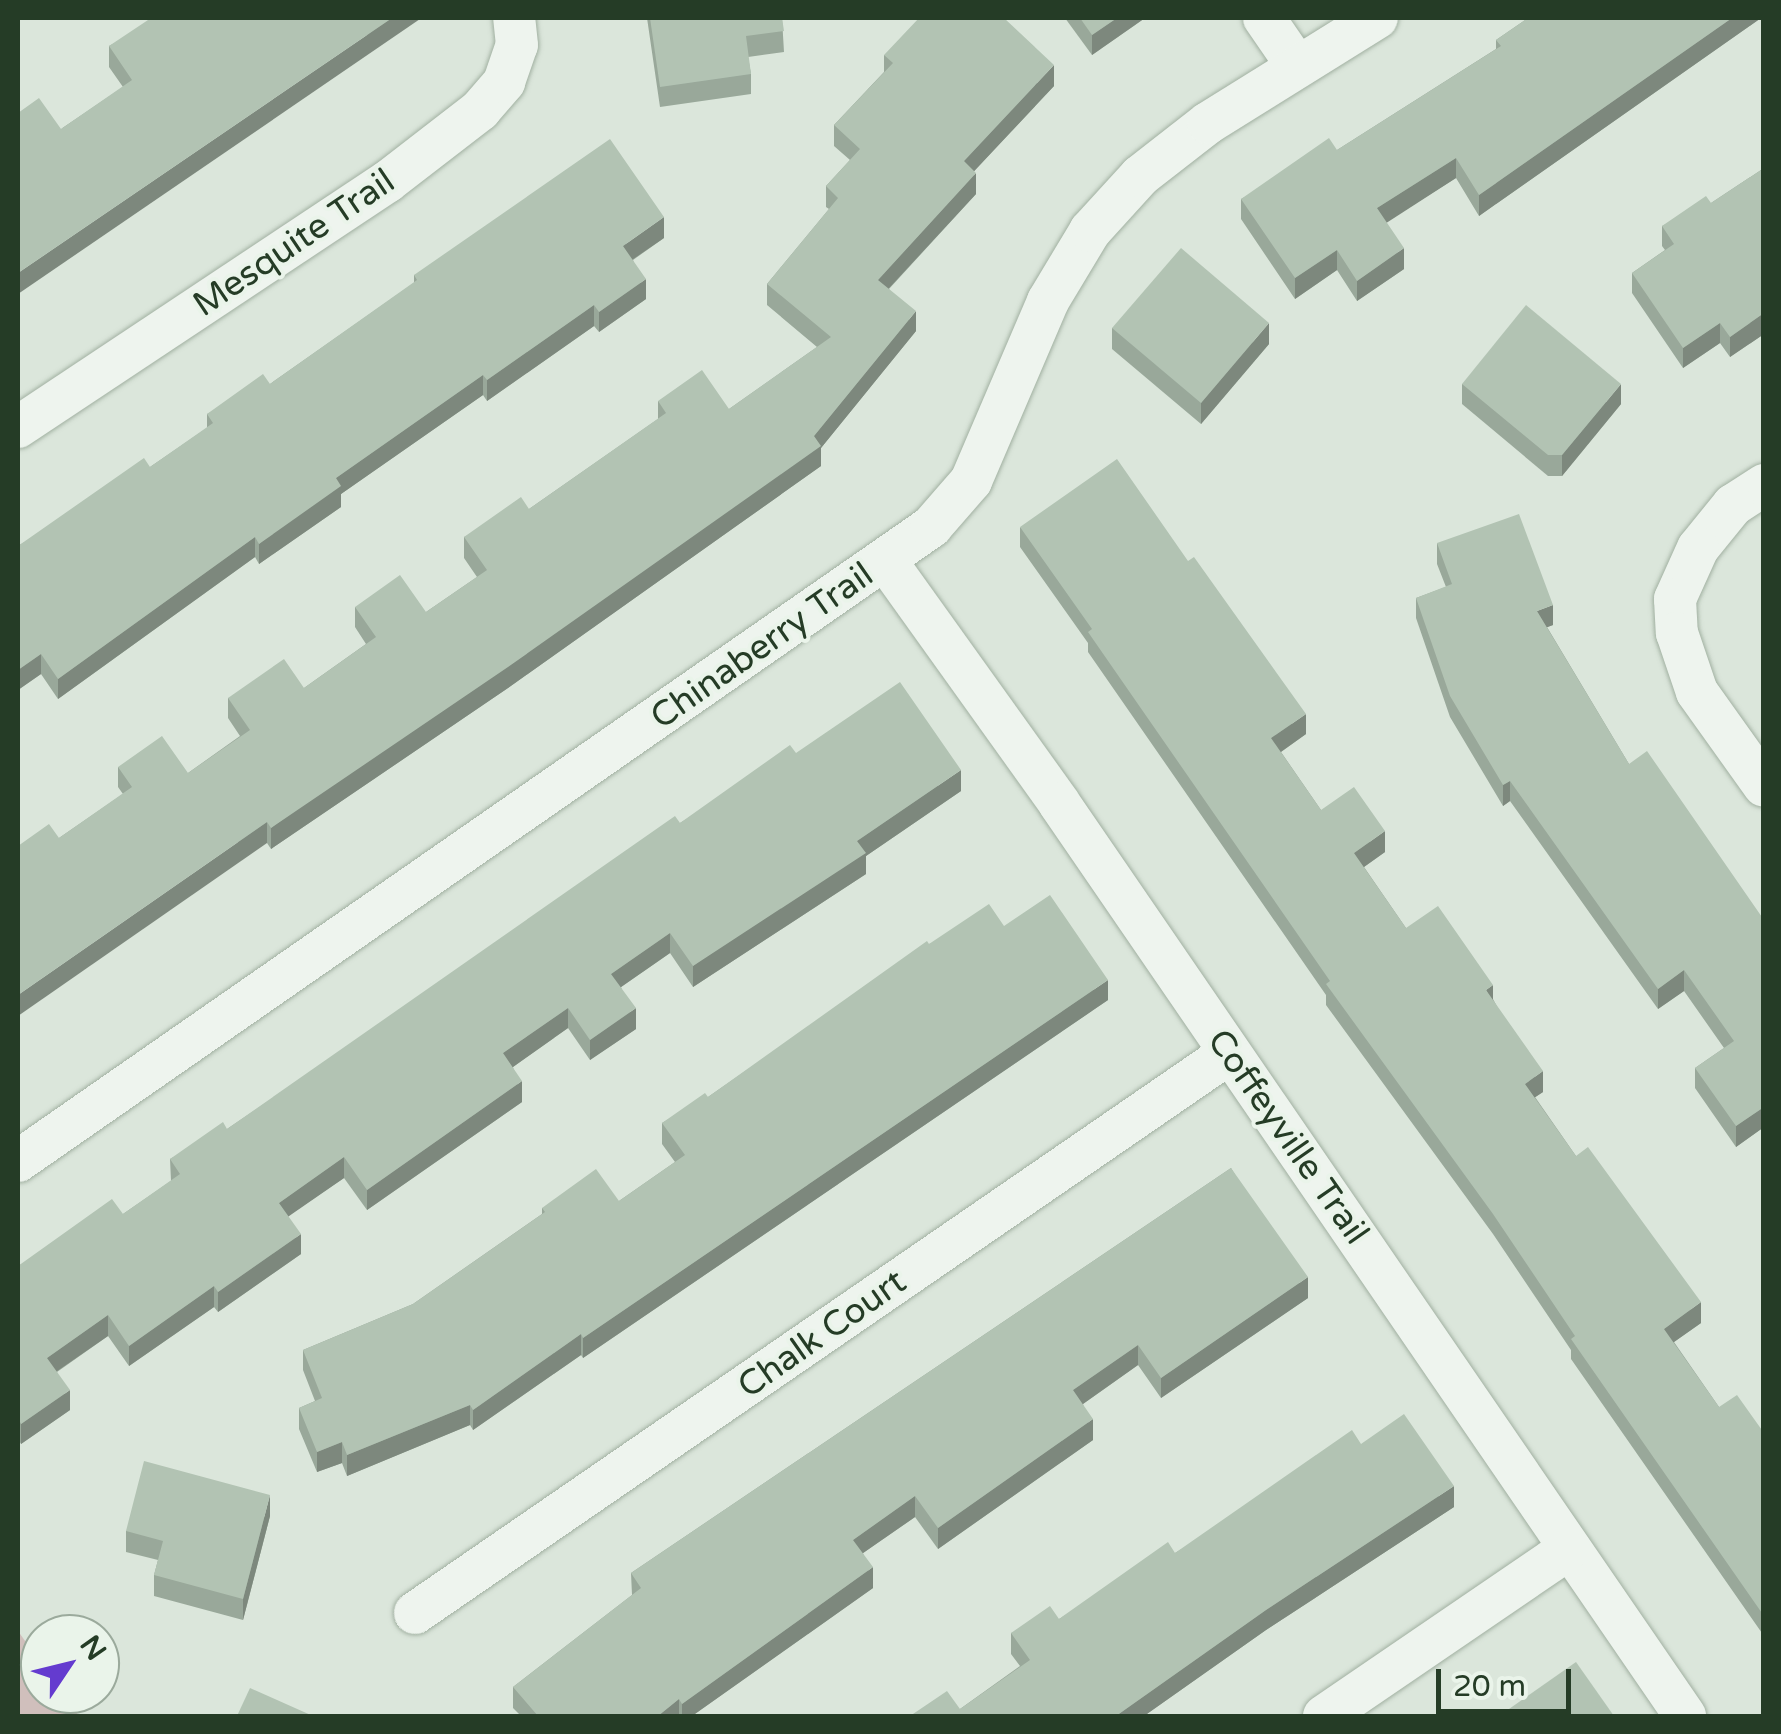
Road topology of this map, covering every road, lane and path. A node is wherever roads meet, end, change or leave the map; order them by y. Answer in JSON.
{"nodes":[{"id":1,"x":514,"y":18,"type":"edge"},
{"id":2,"x":1264,"y":18,"type":"edge"},
{"id":3,"x":1377,"y":18,"type":"edge"},
{"id":4,"x":1297,"y":66,"type":"junction"},
{"id":5,"x":18,"y":428,"type":"edge"},
{"id":6,"x":1764,"y":485,"type":"edge"},
{"id":7,"x":886,"y":561,"type":"junction"},
{"id":8,"x":1764,"y":786,"type":"edge"},
{"id":9,"x":1228,"y":1054,"type":"junction"},
{"id":10,"x":18,"y":1160,"type":"edge"},
{"id":11,"x":1568,"y":1549,"type":"junction"},
{"id":12,"x":415,"y":1613,"type":"dead end"},
{"id":13,"x":1324,"y":1716,"type":"edge"},
{"id":14,"x":1685,"y":1716,"type":"edge"}],
"edges":[{"from":1,"to":5,"type":"street","name":"Mesquite Trail"},
{"from":2,"to":4,"type":"street"},
{"from":3,"to":4,"type":"street","name":"Chinaberry Trail"},
{"from":4,"to":7,"type":"street","name":"Chinaberry Trail"},
{"from":6,"to":8,"type":"street"},
{"from":7,"to":9,"type":"street","name":"Coffeyville Trail"},
{"from":7,"to":10,"type":"street","name":"Chinaberry Trail"},
{"from":9,"to":11,"type":"street","name":"Coffeyville Trail"},
{"from":9,"to":12,"type":"street","name":"Chalk Court"},
{"from":11,"to":13,"type":"street"},
{"from":11,"to":14,"type":"street","name":"Coffeyville Trail"}]}
